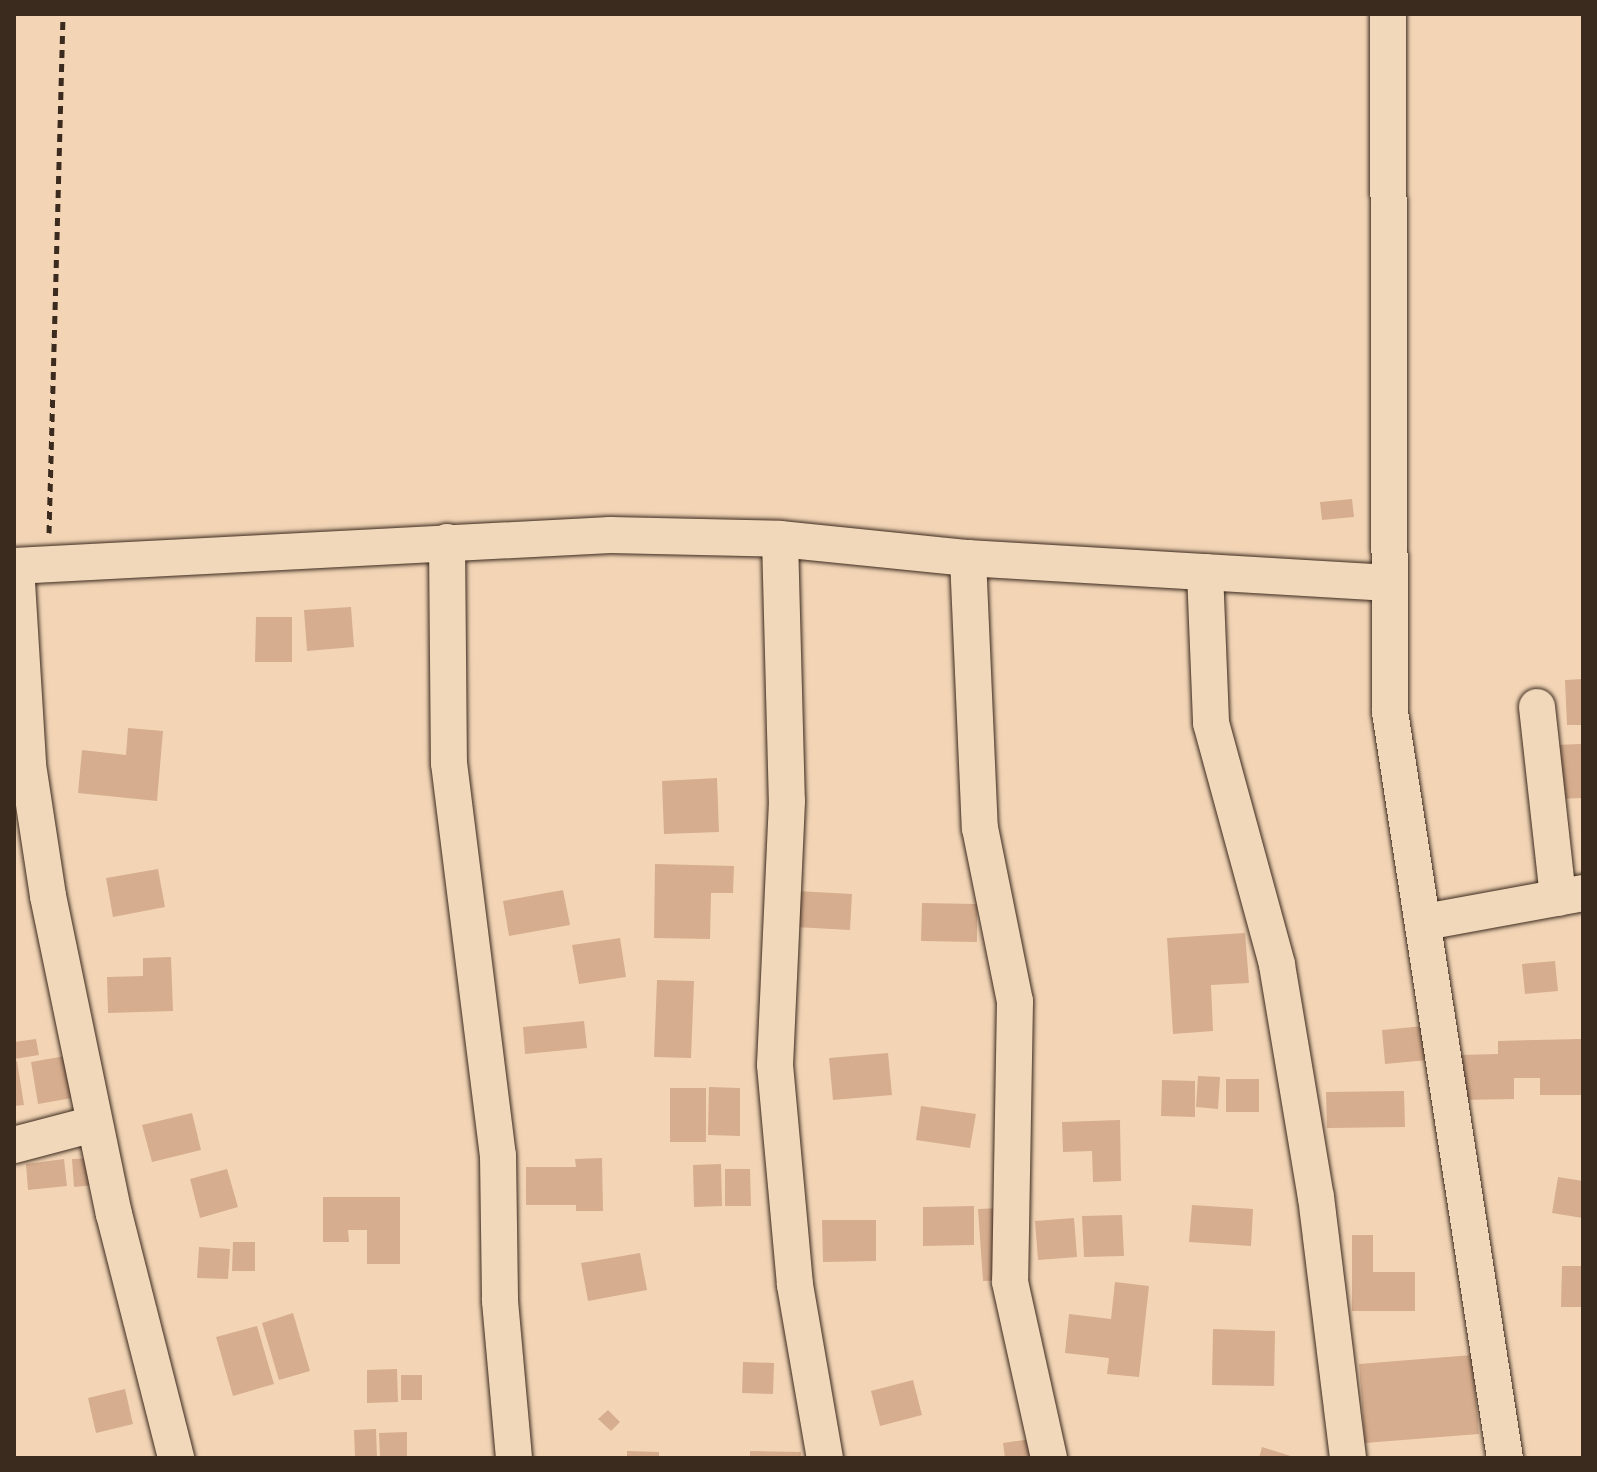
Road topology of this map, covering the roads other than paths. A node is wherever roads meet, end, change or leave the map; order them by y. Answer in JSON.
{"nodes":[{"id":1,"x":1388,"y":14,"type":"edge"},
{"id":2,"x":780,"y":539,"type":"junction"},
{"id":3,"x":447,"y":542,"type":"junction"},
{"id":4,"x":968,"y":558,"type":"junction"},
{"id":5,"x":26,"y":566,"type":"edge"},
{"id":6,"x":1205,"y":572,"type":"junction"},
{"id":7,"x":1388,"y":583,"type":"junction"},
{"id":8,"x":1537,"y":707,"type":"dead end"},
{"id":9,"x":1570,"y":896,"type":"edge"},
{"id":10,"x":1425,"y":922,"type":"junction"},
{"id":11,"x":94,"y":1124,"type":"junction"},
{"id":12,"x":14,"y":1145,"type":"edge"},
{"id":13,"x":167,"y":1456,"type":"edge"},
{"id":14,"x":514,"y":1458,"type":"edge"},
{"id":15,"x":825,"y":1458,"type":"edge"},
{"id":16,"x":1049,"y":1458,"type":"edge"},
{"id":17,"x":1348,"y":1458,"type":"edge"},
{"id":18,"x":1505,"y":1458,"type":"edge"}],
"edges":[{"from":1,"to":7,"type":"street"},
{"from":2,"to":3,"type":"street"},
{"from":2,"to":4,"type":"street"},
{"from":2,"to":15,"type":"street"},
{"from":3,"to":5,"type":"street"},
{"from":3,"to":14,"type":"street"},
{"from":4,"to":6,"type":"street"},
{"from":4,"to":16,"type":"street"},
{"from":5,"to":11,"type":"street"},
{"from":6,"to":7,"type":"street"},
{"from":6,"to":17,"type":"street"},
{"from":7,"to":10,"type":"street"},
{"from":8,"to":9,"type":"street"},
{"from":9,"to":10,"type":"street"},
{"from":10,"to":18,"type":"street"},
{"from":11,"to":12,"type":"street"},
{"from":11,"to":13,"type":"street"}]}
